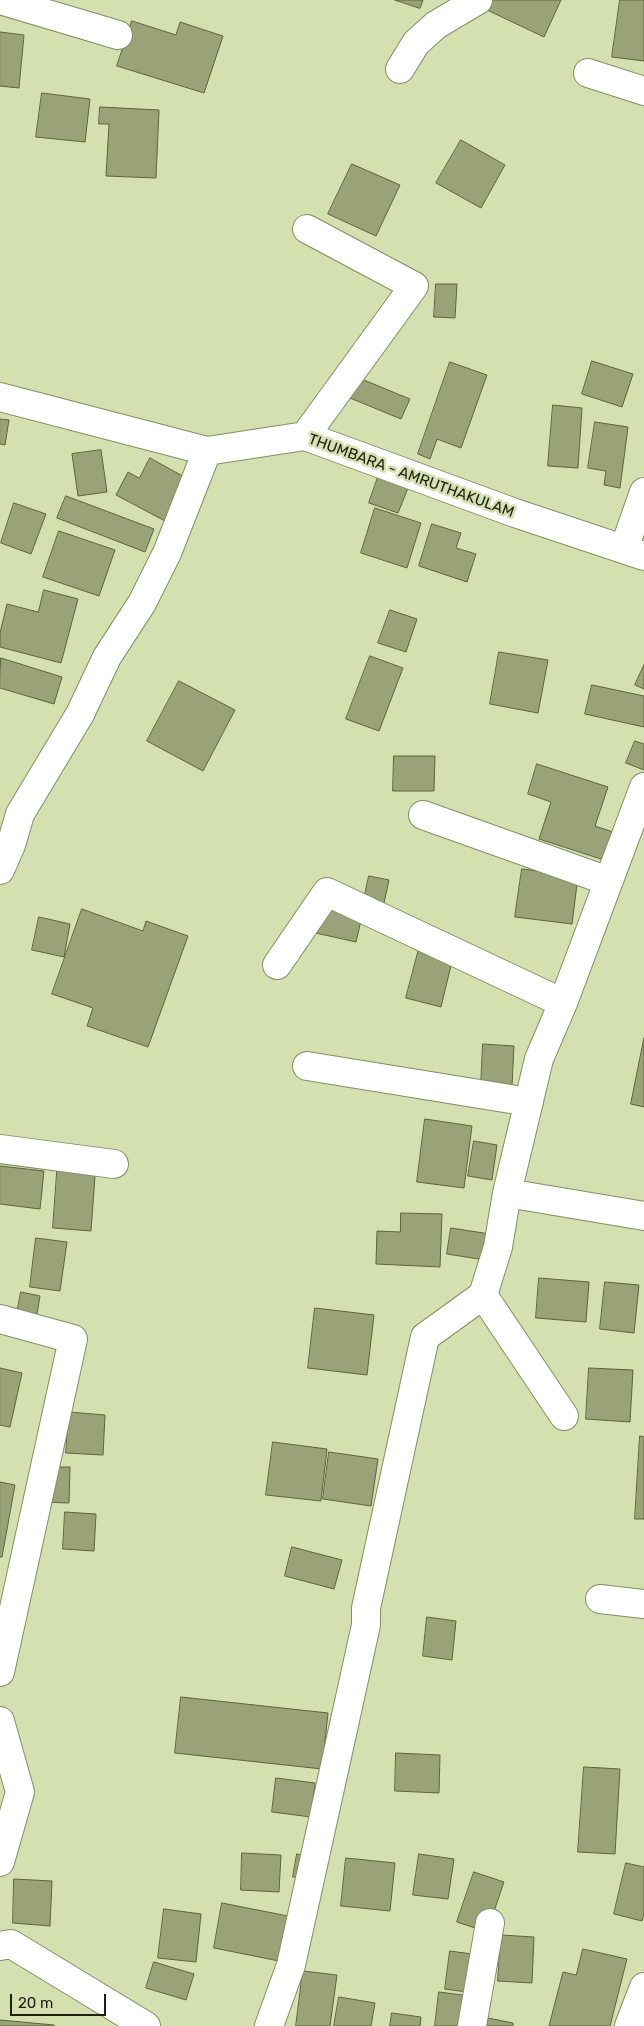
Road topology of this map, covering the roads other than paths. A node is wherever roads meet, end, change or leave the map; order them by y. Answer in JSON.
{"nodes":[{"id":1,"x":0,"y":0,"type":"edge"},
{"id":2,"x":478,"y":0,"type":"edge"},
{"id":3,"x":118,"y":35,"type":"dead end"},
{"id":4,"x":400,"y":69,"type":"dead end"},
{"id":5,"x":588,"y":73,"type":"dead end"},
{"id":6,"x":644,"y":91,"type":"edge"},
{"id":7,"x":307,"y":229,"type":"dead end"},
{"id":8,"x":0,"y":397,"type":"edge"},
{"id":9,"x":305,"y":436,"type":"junction"},
{"id":10,"x":207,"y":451,"type":"junction"},
{"id":11,"x":644,"y":492,"type":"edge"},
{"id":12,"x":634,"y":553,"type":"edge"},
{"id":13,"x":644,"y":786,"type":"edge"},
{"id":14,"x":423,"y":816,"type":"dead end"},
{"id":15,"x":0,"y":870,"type":"edge"},
{"id":16,"x":608,"y":881,"type":"junction"},
{"id":17,"x":277,"y":965,"type":"dead end"},
{"id":18,"x":563,"y":1003,"type":"junction"},
{"id":19,"x":307,"y":1066,"type":"dead end"},
{"id":20,"x":529,"y":1102,"type":"junction"},
{"id":21,"x":0,"y":1148,"type":"edge"},
{"id":22,"x":114,"y":1164,"type":"dead end"},
{"id":23,"x":507,"y":1193,"type":"junction"},
{"id":24,"x":644,"y":1216,"type":"edge"},
{"id":25,"x":483,"y":1295,"type":"junction"},
{"id":26,"x":0,"y":1319,"type":"edge"},
{"id":27,"x":564,"y":1416,"type":"dead end"},
{"id":28,"x":600,"y":1599,"type":"dead end"},
{"id":29,"x":644,"y":1604,"type":"edge"},
{"id":30,"x":0,"y":1672,"type":"edge"},
{"id":31,"x":0,"y":1720,"type":"edge"},
{"id":32,"x":0,"y":1862,"type":"edge"},
{"id":33,"x":490,"y":1923,"type":"dead end"},
{"id":34,"x":0,"y":1946,"type":"edge"},
{"id":35,"x":644,"y":1987,"type":"edge"},
{"id":36,"x":146,"y":2026,"type":"edge"},
{"id":37,"x":269,"y":2026,"type":"edge"},
{"id":38,"x":472,"y":2026,"type":"edge"},
{"id":39,"x":629,"y":2026,"type":"edge"}],
"edges":[{"from":1,"to":3,"type":"street"},
{"from":2,"to":4,"type":"street"},
{"from":5,"to":6,"type":"street"},
{"from":7,"to":9,"type":"street"},
{"from":8,"to":10,"type":"street","name":"THUMBARA - AMRUTHAKULAM"},
{"from":9,"to":10,"type":"street","name":"THUMBARA - AMRUTHAKULAM"},
{"from":9,"to":12,"type":"street","name":"THUMBARA - AMRUTHAKULAM"},
{"from":10,"to":15,"type":"street"},
{"from":11,"to":12,"type":"street"},
{"from":13,"to":16,"type":"street"},
{"from":14,"to":16,"type":"street"},
{"from":16,"to":18,"type":"street"},
{"from":17,"to":18,"type":"street"},
{"from":18,"to":20,"type":"street"},
{"from":19,"to":20,"type":"street"},
{"from":20,"to":23,"type":"street"},
{"from":21,"to":22,"type":"street"},
{"from":23,"to":24,"type":"street"},
{"from":23,"to":25,"type":"street"},
{"from":25,"to":27,"type":"street"},
{"from":25,"to":37,"type":"street"},
{"from":26,"to":30,"type":"street"},
{"from":28,"to":29,"type":"street"},
{"from":31,"to":32,"type":"street"},
{"from":33,"to":38,"type":"street"},
{"from":34,"to":36,"type":"street"},
{"from":35,"to":39,"type":"street"}]}
